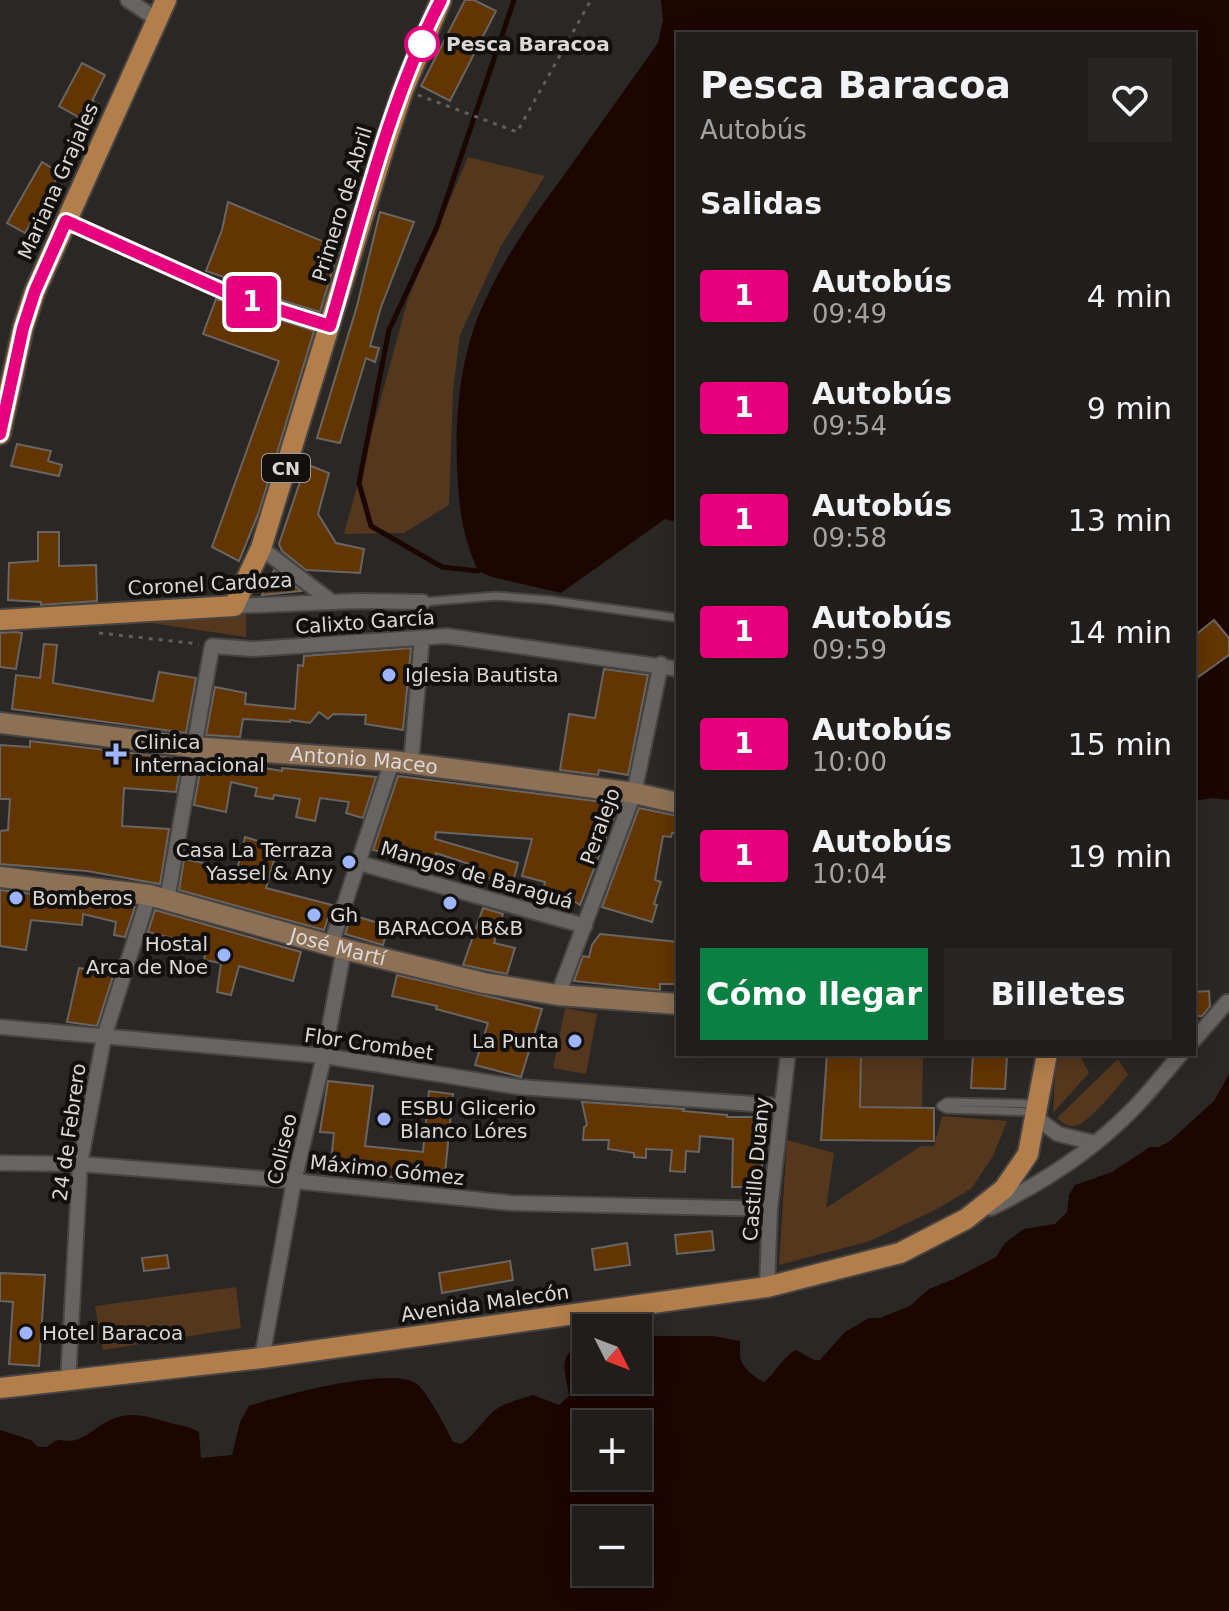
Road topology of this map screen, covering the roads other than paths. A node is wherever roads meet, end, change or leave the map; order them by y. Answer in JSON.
{"nodes":[{"id":1,"x":128,"y":0,"type":"edge"},
{"id":2,"x":166,"y":0,"type":"edge"},
{"id":3,"x":441,"y":0,"type":"edge"},
{"id":4,"x":156,"y":19,"type":"junction"},
{"id":5,"x":66,"y":221,"type":"junction"},
{"id":6,"x":330,"y":326,"type":"junction"},
{"id":7,"x":0,"y":434,"type":"edge"},
{"id":8,"x":261,"y":548,"type":"junction"},
{"id":9,"x":332,"y":602,"type":"junction"},
{"id":10,"x":423,"y":602,"type":"joint"},
{"id":11,"x":234,"y":606,"type":"junction"},
{"id":12,"x":676,"y":618,"type":"edge"},
{"id":13,"x":0,"y":620,"type":"edge"},
{"id":14,"x":422,"y":638,"type":"junction"},
{"id":15,"x":212,"y":646,"type":"joint"},
{"id":16,"x":661,"y":664,"type":"junction"},
{"id":17,"x":676,"y":668,"type":"edge"},
{"id":18,"x":0,"y":723,"type":"edge"},
{"id":19,"x":193,"y":747,"type":"junction"},
{"id":20,"x":401,"y":762,"type":"junction"},
{"id":21,"x":634,"y":793,"type":"junction"},
{"id":22,"x":676,"y":803,"type":"edge"},
{"id":23,"x":359,"y":863,"type":"junction"},
{"id":24,"x":0,"y":877,"type":"edge"},
{"id":25,"x":158,"y":898,"type":"junction"},
{"id":26,"x":585,"y":926,"type":"junction"},
{"id":27,"x":338,"y":947,"type":"junction"},
{"id":28,"x":558,"y":995,"type":"junction"},
{"id":29,"x":1227,"y":1002,"type":"dead end"},
{"id":30,"x":676,"y":1004,"type":"edge"},
{"id":31,"x":0,"y":1027,"type":"edge"},
{"id":32,"x":104,"y":1037,"type":"junction"},
{"id":33,"x":1196,"y":1038,"type":"edge"},
{"id":34,"x":324,"y":1056,"type":"junction"},
{"id":35,"x":788,"y":1056,"type":"edge"},
{"id":36,"x":1047,"y":1056,"type":"edge"},
{"id":37,"x":1179,"y":1056,"type":"edge"},
{"id":38,"x":780,"y":1106,"type":"junction"},
{"id":39,"x":1036,"y":1111,"type":"junction"},
{"id":40,"x":1095,"y":1143,"type":"junction"},
{"id":41,"x":0,"y":1163,"type":"edge"},
{"id":42,"x":80,"y":1164,"type":"junction"},
{"id":43,"x":294,"y":1181,"type":"junction"},
{"id":44,"x":770,"y":1209,"type":"junction"},
{"id":45,"x":966,"y":1219,"type":"junction"},
{"id":46,"x":767,"y":1287,"type":"junction"},
{"id":47,"x":262,"y":1358,"type":"junction"},
{"id":48,"x":68,"y":1381,"type":"junction"},
{"id":49,"x":0,"y":1388,"type":"edge"}],
"edges":[{"from":1,"to":4,"type":"street"},
{"from":2,"to":4,"type":"main road","name":"Mariana Grajales"},
{"from":3,"to":6,"type":"main road","name":"Primero de Abril","number":"CN"},
{"from":4,"to":5,"type":"main road","name":"Mariana Grajales"},
{"from":5,"to":6,"type":"street"},
{"from":5,"to":7,"type":"main road","name":"Mariana Grajales"},
{"from":6,"to":8,"type":"main road","name":"Primero de Abril","number":"CN"},
{"from":8,"to":9,"type":"street"},
{"from":8,"to":11,"type":"main road","name":"Primero de Abril","number":"CN"},
{"from":9,"to":10,"type":"street","name":"Coronel Cardoza"},
{"from":9,"to":11,"type":"street","name":"Coronel Cardoza"},
{"from":10,"to":12,"type":"lane"},
{"from":11,"to":13,"type":"main road","name":"Coronel Cardoza"},
{"from":14,"to":15,"type":"street","name":"Calixto García"},
{"from":14,"to":16,"type":"street","name":"Calixto García"},
{"from":14,"to":20,"type":"street","name":"Coliseo"},
{"from":15,"to":19,"type":"street","name":"24 de Febrero"},
{"from":16,"to":17,"type":"street","name":"Calixto García"},
{"from":16,"to":21,"type":"street","name":"Peralejo"},
{"from":18,"to":19,"type":"main road","name":"Antonio Maceo"},
{"from":19,"to":20,"type":"main road","name":"Antonio Maceo"},
{"from":19,"to":25,"type":"street","name":"24 de Febrero"},
{"from":20,"to":21,"type":"main road","name":"Antonio Maceo"},
{"from":20,"to":23,"type":"street","name":"Coliseo"},
{"from":21,"to":22,"type":"main road","name":"Antonio Maceo"},
{"from":21,"to":26,"type":"street","name":"Peralejo"},
{"from":23,"to":26,"type":"street","name":"Mangos de Baraguá"},
{"from":23,"to":27,"type":"street","name":"Coliseo"},
{"from":24,"to":25,"type":"main road","name":"José Martí"},
{"from":25,"to":27,"type":"main road","name":"José Martí"},
{"from":25,"to":32,"type":"street","name":"24 de Febrero"},
{"from":26,"to":28,"type":"street","name":"Peralejo"},
{"from":27,"to":28,"type":"main road","name":"José Martí"},
{"from":27,"to":34,"type":"street","name":"Coliseo"},
{"from":28,"to":30,"type":"main road","name":"José Martí"},
{"from":29,"to":33,"type":"street"},
{"from":31,"to":32,"type":"street","name":"Flor Crombet"},
{"from":32,"to":34,"type":"street","name":"Flor Crombet"},
{"from":32,"to":42,"type":"street","name":"24 de Febrero"},
{"from":34,"to":38,"type":"street","name":"Flor Crombet"},
{"from":34,"to":43,"type":"street","name":"Coliseo"},
{"from":35,"to":38,"type":"street","name":"Castillo Duany"},
{"from":36,"to":39,"type":"main road"},
{"from":37,"to":40,"type":"street","name":"Avenida Malecón"},
{"from":38,"to":44,"type":"street","name":"Castillo Duany"},
{"from":39,"to":39,"type":"lane"},
{"from":39,"to":40,"type":"street"},
{"from":39,"to":45,"type":"main road","name":"Avenida Malecón"},
{"from":40,"to":45,"type":"street","name":"Avenida Malecón"},
{"from":41,"to":42,"type":"street","name":"Máximo Gómez"},
{"from":42,"to":43,"type":"street","name":"Máximo Gómez"},
{"from":42,"to":48,"type":"street","name":"24 de Febrero"},
{"from":43,"to":44,"type":"street","name":"Máximo Gómez"},
{"from":43,"to":47,"type":"street","name":"Coliseo"},
{"from":44,"to":46,"type":"street","name":"Castillo Duany"},
{"from":45,"to":46,"type":"main road","name":"Avenida Malecón"},
{"from":46,"to":47,"type":"main road","name":"Avenida Malecón"},
{"from":47,"to":48,"type":"main road","name":"Avenida Malecón"},
{"from":48,"to":49,"type":"main road","name":"Avenida Malecón"}]}
